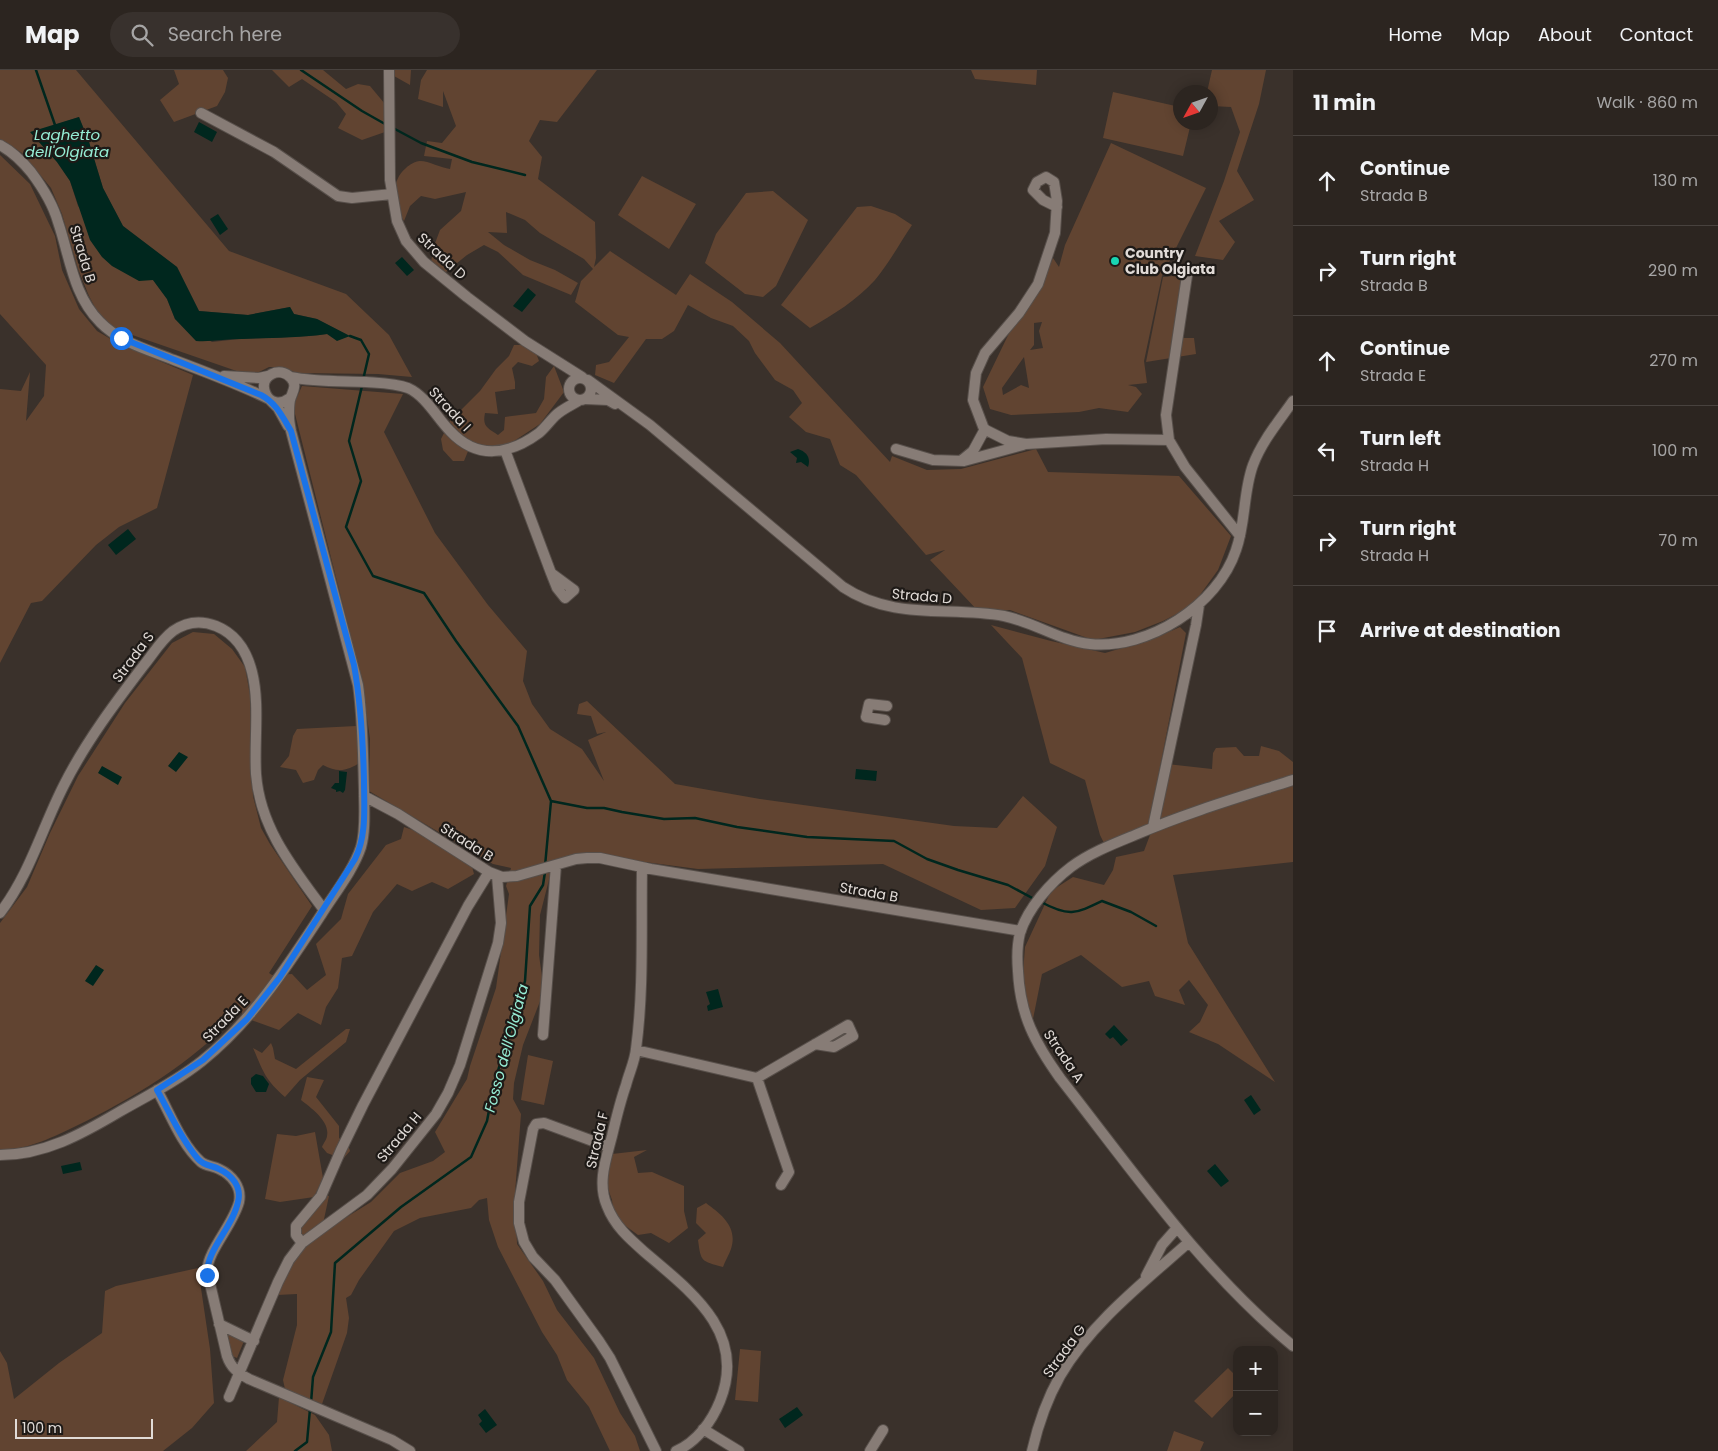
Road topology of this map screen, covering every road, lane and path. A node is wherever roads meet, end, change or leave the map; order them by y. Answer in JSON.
{"nodes":[{"id":1,"x":389,"y":70,"type":"edge"},
{"id":2,"x":201,"y":113,"type":"dead end"},
{"id":3,"x":0,"y":145,"type":"edge"},
{"id":4,"x":392,"y":194,"type":"junction"},
{"id":5,"x":1057,"y":207,"type":"dead end"},
{"id":6,"x":1188,"y":269,"type":"dead end"},
{"id":7,"x":551,"y":358,"type":"junction"},
{"id":8,"x":213,"y":375,"type":"junction"},
{"id":9,"x":268,"y":376,"type":"junction"},
{"id":10,"x":290,"y":377,"type":"junction"},
{"id":11,"x":585,"y":379,"type":"junction"},
{"id":12,"x":313,"y":381,"type":"junction"},
{"id":13,"x":569,"y":386,"type":"junction"},
{"id":14,"x":292,"y":396,"type":"junction"},
{"id":15,"x":269,"y":399,"type":"junction"},
{"id":16,"x":583,"y":399,"type":"junction"},
{"id":17,"x":1293,"y":401,"type":"edge"},
{"id":18,"x":636,"y":414,"type":"junction"},
{"id":19,"x":556,"y":415,"type":"junction"},
{"id":20,"x":985,"y":429,"type":"junction"},
{"id":21,"x":291,"y":431,"type":"junction"},
{"id":22,"x":1169,"y":440,"type":"junction"},
{"id":23,"x":1026,"y":444,"type":"junction"},
{"id":24,"x":896,"y":449,"type":"dead end"},
{"id":25,"x":506,"y":450,"type":"junction"},
{"id":26,"x":977,"y":454,"type":"junction"},
{"id":27,"x":1240,"y":536,"type":"junction"},
{"id":28,"x":551,"y":573,"type":"dead end"},
{"id":29,"x":1199,"y":605,"type":"junction"},
{"id":30,"x":887,"y":706,"type":"dead end"},
{"id":31,"x":885,"y":720,"type":"dead end"},
{"id":32,"x":1293,"y":780,"type":"edge"},
{"id":33,"x":364,"y":796,"type":"junction"},
{"id":34,"x":1153,"y":827,"type":"junction"},
{"id":35,"x":549,"y":867,"type":"junction"},
{"id":36,"x":642,"y":867,"type":"junction"},
{"id":37,"x":493,"y":874,"type":"junction"},
{"id":38,"x":324,"y":910,"type":"junction"},
{"id":39,"x":0,"y":913,"type":"edge"},
{"id":40,"x":1021,"y":932,"type":"junction"},
{"id":41,"x":543,"y":1034,"type":"dead end"},
{"id":42,"x":815,"y":1044,"type":"dead end"},
{"id":43,"x":636,"y":1050,"type":"junction"},
{"id":44,"x":757,"y":1078,"type":"junction"},
{"id":45,"x":157,"y":1090,"type":"junction"},
{"id":46,"x":609,"y":1147,"type":"junction"},
{"id":47,"x":0,"y":1155,"type":"edge"},
{"id":48,"x":781,"y":1185,"type":"dead end"},
{"id":49,"x":1177,"y":1228,"type":"junction"},
{"id":50,"x":1189,"y":1242,"type":"junction"},
{"id":51,"x":302,"y":1243,"type":"junction"},
{"id":52,"x":1143,"y":1282,"type":"junction"},
{"id":53,"x":219,"y":1324,"type":"junction"},
{"id":54,"x":254,"y":1341,"type":"junction"},
{"id":55,"x":1293,"y":1346,"type":"edge"},
{"id":56,"x":240,"y":1374,"type":"junction"},
{"id":57,"x":228,"y":1397,"type":"dead end"},
{"id":58,"x":703,"y":1429,"type":"junction"},
{"id":59,"x":883,"y":1430,"type":"dead end"},
{"id":60,"x":410,"y":1451,"type":"edge"},
{"id":61,"x":656,"y":1451,"type":"edge"},
{"id":62,"x":676,"y":1451,"type":"edge"},
{"id":63,"x":739,"y":1451,"type":"edge"},
{"id":64,"x":870,"y":1451,"type":"edge"},
{"id":65,"x":1032,"y":1451,"type":"edge"}],
"edges":[{"from":1,"to":4,"type":"street","name":"Strada D"},
{"from":2,"to":4,"type":"street"},
{"from":3,"to":8,"type":"street","name":"Strada B"},
{"from":4,"to":7,"type":"street","name":"Strada D"},
{"from":5,"to":20,"type":"street"},
{"from":6,"to":22,"type":"street"},
{"from":7,"to":11,"type":"street","name":"Strada D"},
{"from":7,"to":13,"type":"street","name":"Strada D"},
{"from":8,"to":9,"type":"street","name":"Strada B"},
{"from":8,"to":15,"type":"street","name":"Strada B"},
{"from":9,"to":10,"type":"street"},
{"from":9,"to":15,"type":"street"},
{"from":10,"to":12,"type":"street","name":"Strada I"},
{"from":10,"to":14,"type":"street"},
{"from":11,"to":13,"type":"street"},
{"from":11,"to":16,"type":"street"},
{"from":11,"to":18,"type":"street","name":"Strada D"},
{"from":12,"to":14,"type":"street"},
{"from":12,"to":25,"type":"street","name":"Strada I"},
{"from":13,"to":16,"type":"street"},
{"from":13,"to":19,"type":"street","name":"Strada I"},
{"from":14,"to":15,"type":"street"},
{"from":14,"to":21,"type":"street","name":"Strada B"},
{"from":15,"to":21,"type":"street","name":"Strada B"},
{"from":16,"to":18,"type":"street","name":"Strada D"},
{"from":16,"to":19,"type":"street","name":"Strada I"},
{"from":17,"to":27,"type":"street","name":"Strada D"},
{"from":18,"to":29,"type":"street","name":"Strada D"},
{"from":19,"to":25,"type":"street","name":"Strada I"},
{"from":20,"to":23,"type":"street"},
{"from":20,"to":26,"type":"street"},
{"from":21,"to":33,"type":"street","name":"Strada B"},
{"from":22,"to":23,"type":"street"},
{"from":22,"to":27,"type":"street"},
{"from":23,"to":26,"type":"street"},
{"from":24,"to":26,"type":"street"},
{"from":25,"to":28,"type":"street"},
{"from":27,"to":29,"type":"street","name":"Strada D"},
{"from":29,"to":34,"type":"street","name":"Strada D"},
{"from":30,"to":31,"type":"street"},
{"from":32,"to":34,"type":"street","name":"Strada A"},
{"from":33,"to":37,"type":"street","name":"Strada B"},
{"from":33,"to":38,"type":"street","name":"Strada E"},
{"from":34,"to":40,"type":"street","name":"Strada A"},
{"from":35,"to":36,"type":"street","name":"Strada B"},
{"from":35,"to":37,"type":"street","name":"Strada B"},
{"from":35,"to":41,"type":"street"},
{"from":36,"to":40,"type":"street","name":"Strada B"},
{"from":36,"to":43,"type":"street","name":"Strada F"},
{"from":37,"to":51,"type":"street"},
{"from":37,"to":51,"type":"street","name":"Strada H"},
{"from":38,"to":39,"type":"street","name":"Strada S"},
{"from":38,"to":45,"type":"street","name":"Strada E"},
{"from":40,"to":49,"type":"street","name":"Strada A"},
{"from":42,"to":44,"type":"street"},
{"from":43,"to":44,"type":"street"},
{"from":43,"to":46,"type":"street","name":"Strada F"},
{"from":44,"to":48,"type":"street"},
{"from":45,"to":47,"type":"street","name":"Strada E"},
{"from":45,"to":53,"type":"street"},
{"from":46,"to":58,"type":"street","name":"Strada F"},
{"from":46,"to":61,"type":"street"},
{"from":49,"to":50,"type":"street","name":"Strada A"},
{"from":49,"to":52,"type":"street","name":"Strada G"},
{"from":50,"to":52,"type":"street","name":"Strada G"},
{"from":50,"to":55,"type":"street","name":"Strada A"},
{"from":51,"to":54,"type":"street","name":"Strada H"},
{"from":52,"to":65,"type":"street","name":"Strada G"},
{"from":53,"to":54,"type":"street"},
{"from":53,"to":56,"type":"street"},
{"from":54,"to":56,"type":"street","name":"Strada H"},
{"from":56,"to":57,"type":"street","name":"Strada H"},
{"from":56,"to":60,"type":"street"},
{"from":58,"to":62,"type":"street","name":"Strada F"},
{"from":58,"to":63,"type":"street"},
{"from":59,"to":64,"type":"street"}]}
